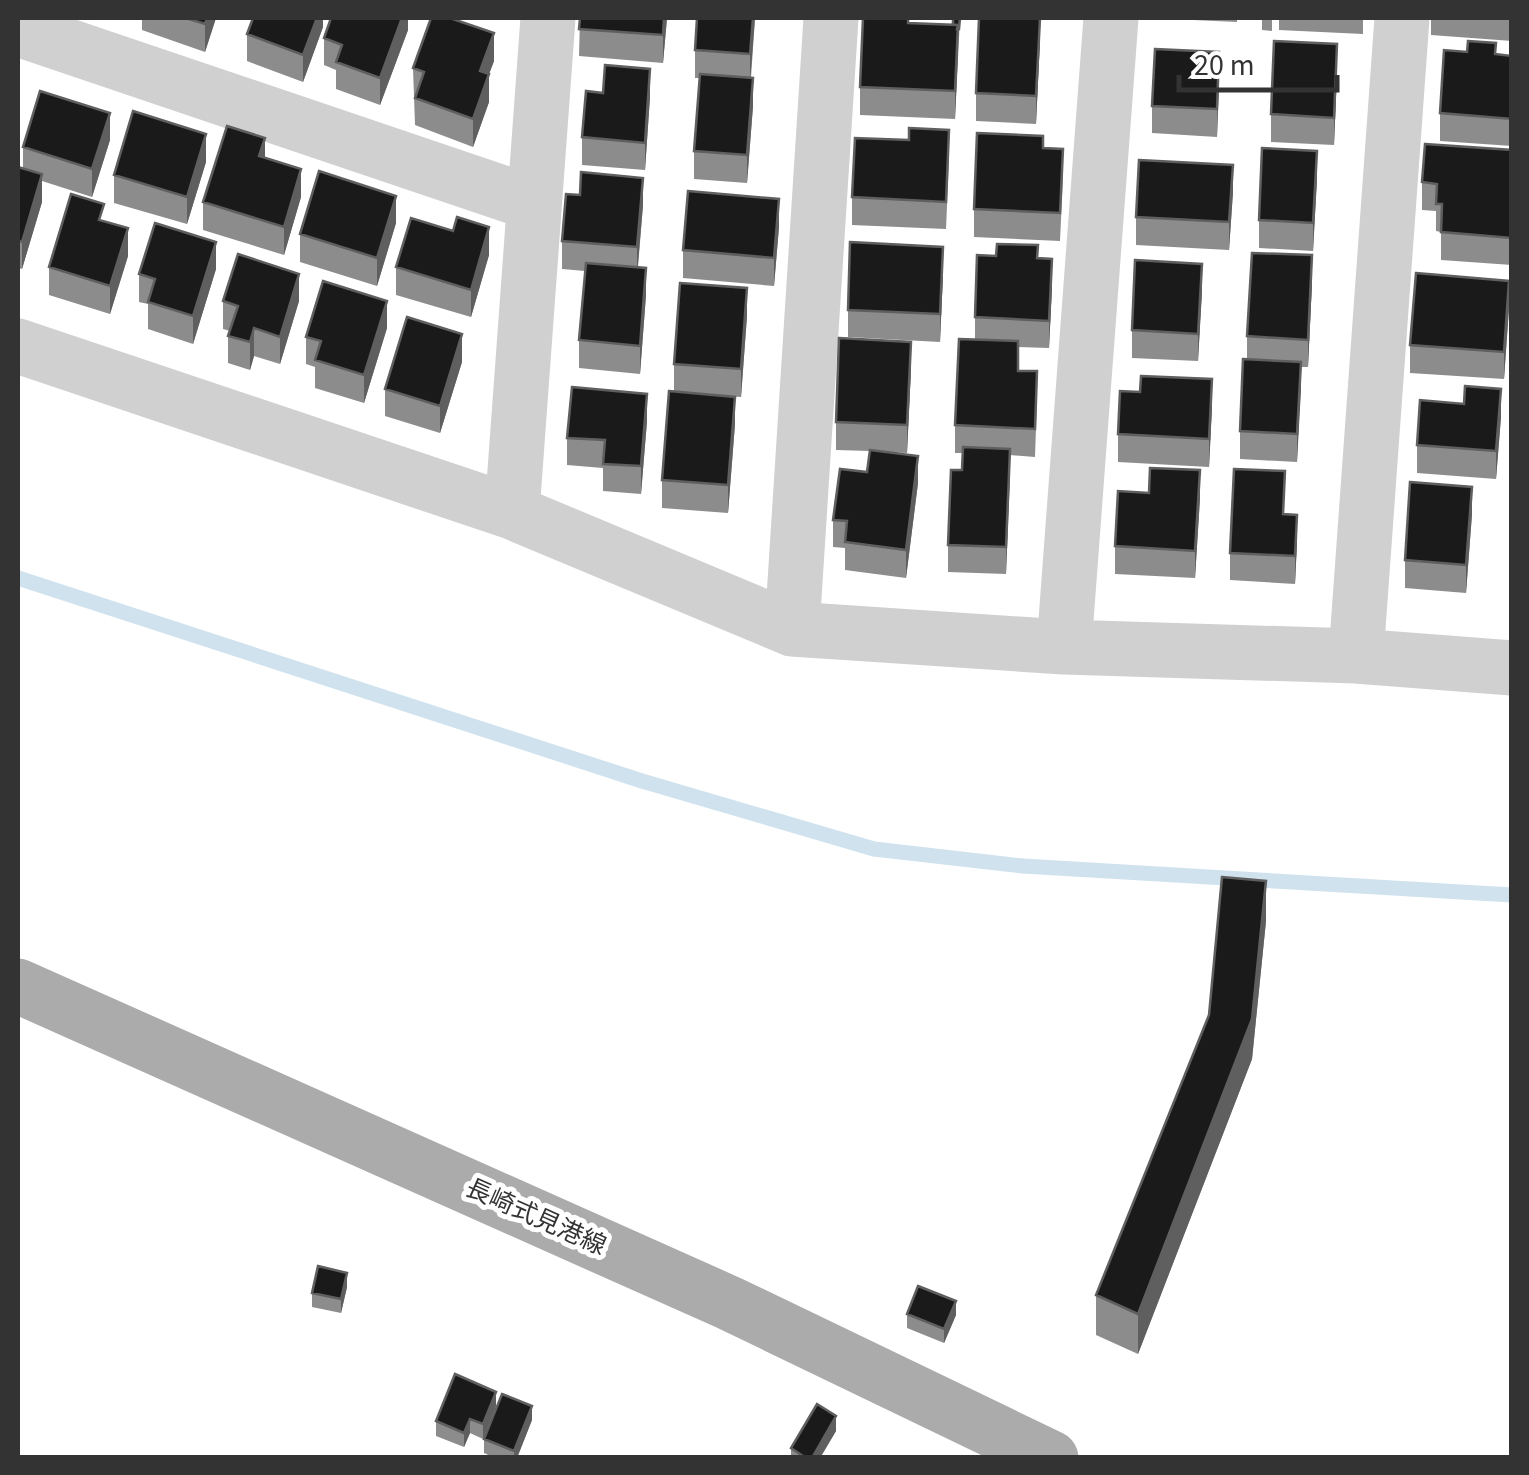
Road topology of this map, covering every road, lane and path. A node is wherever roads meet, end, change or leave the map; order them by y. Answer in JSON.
{"nodes":[{"id":1,"x":548,"y":18,"type":"edge"},
{"id":2,"x":831,"y":18,"type":"edge"},
{"id":3,"x":1112,"y":18,"type":"edge"},
{"id":4,"x":1402,"y":18,"type":"edge"},
{"id":5,"x":18,"y":29,"type":"edge"},
{"id":6,"x":532,"y":203,"type":"junction"},
{"id":7,"x":18,"y":346,"type":"edge"},
{"id":8,"x":512,"y":512,"type":"junction"},
{"id":9,"x":792,"y":629,"type":"junction"},
{"id":10,"x":1064,"y":646,"type":"junction"},
{"id":11,"x":1356,"y":656,"type":"junction"},
{"id":12,"x":1512,"y":668,"type":"edge"},
{"id":13,"x":18,"y":986,"type":"edge"},
{"id":14,"x":1052,"y":1458,"type":"edge"}],
"edges":[{"from":1,"to":6,"type":"street"},
{"from":2,"to":9,"type":"street"},
{"from":3,"to":10,"type":"street"},
{"from":4,"to":11,"type":"street"},
{"from":5,"to":6,"type":"street"},
{"from":6,"to":8,"type":"street"},
{"from":7,"to":8,"type":"street"},
{"from":8,"to":9,"type":"street"},
{"from":9,"to":10,"type":"street"},
{"from":10,"to":11,"type":"street"},
{"from":11,"to":12,"type":"street"},
{"from":13,"to":14,"type":"main road","name":"長崎式見港線"}]}
